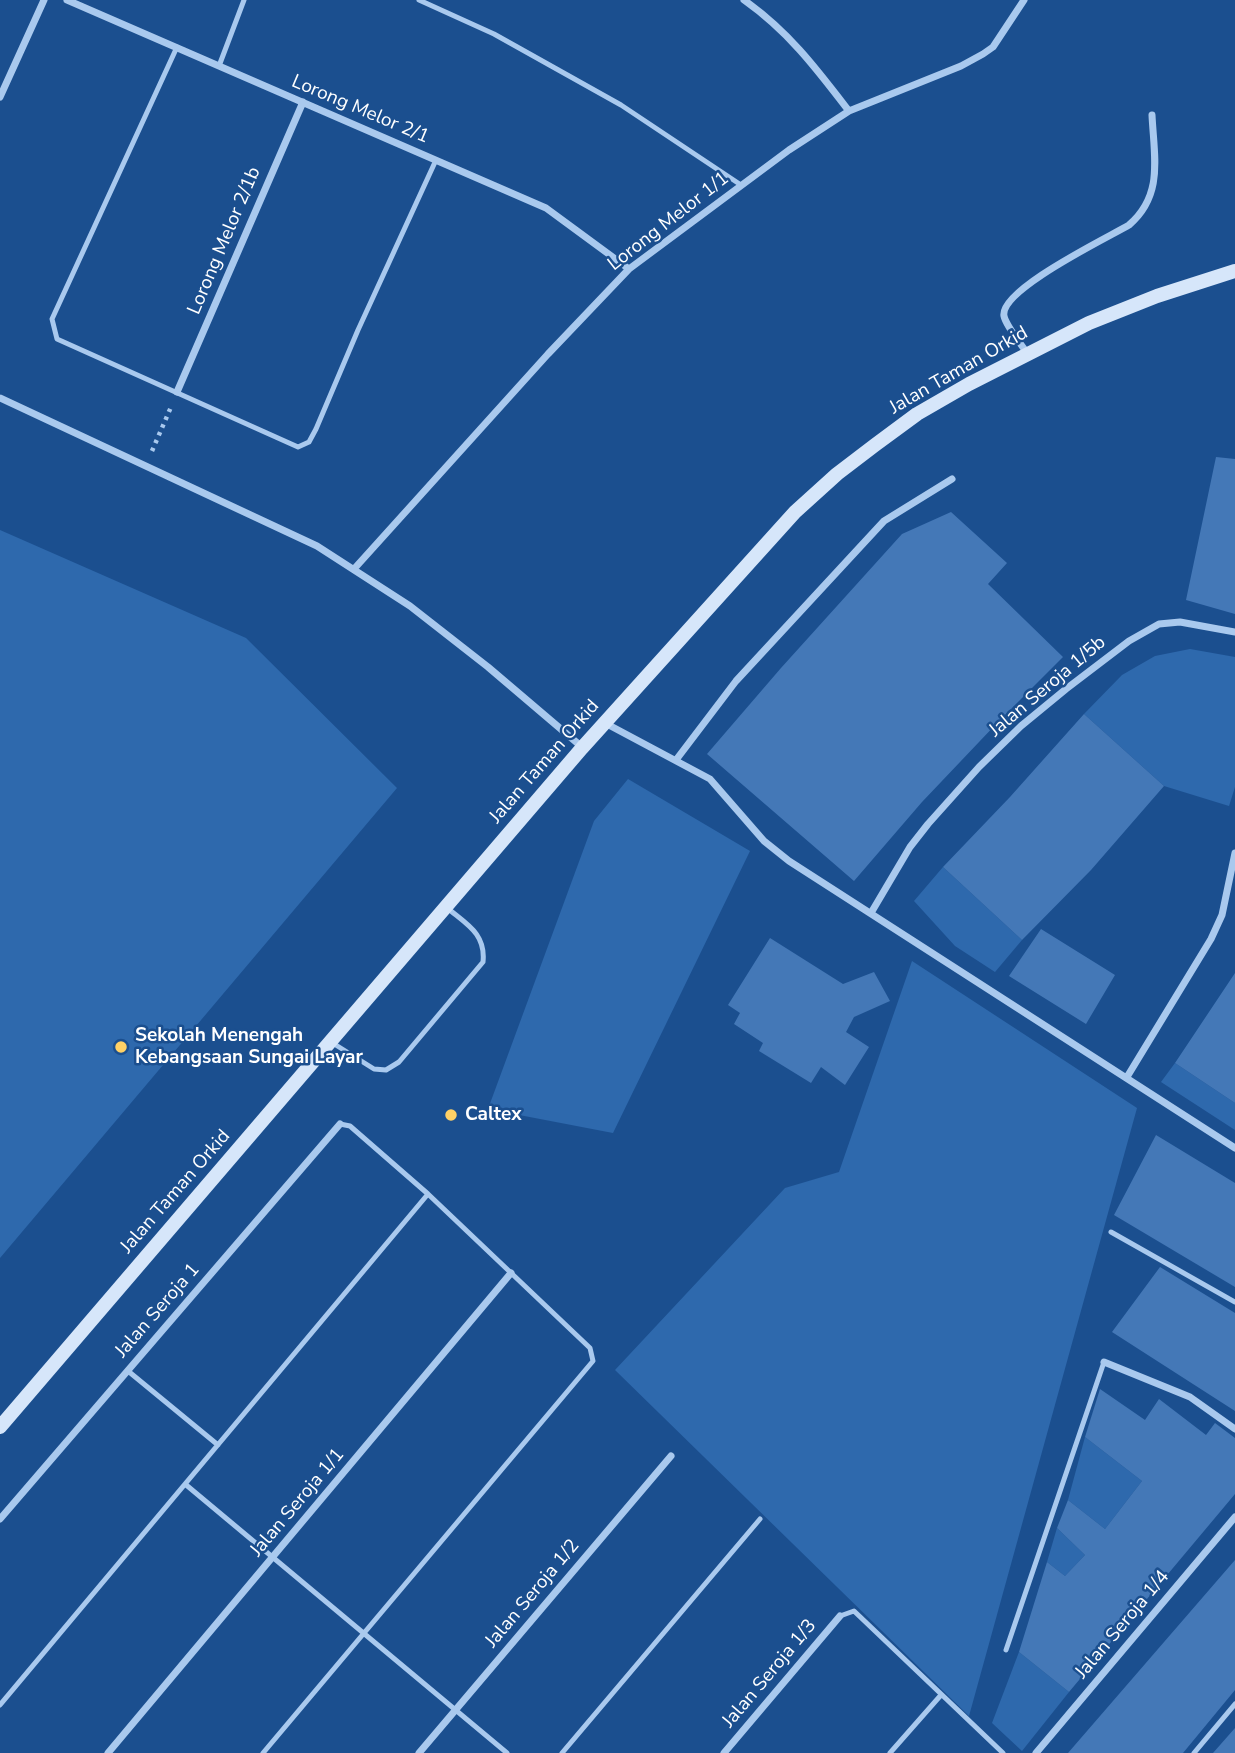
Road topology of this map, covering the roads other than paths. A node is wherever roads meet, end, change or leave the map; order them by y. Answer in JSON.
{"nodes":[{"id":1,"x":44,"y":0,"type":"edge"},
{"id":2,"x":67,"y":0,"type":"edge"},
{"id":3,"x":244,"y":0,"type":"edge"},
{"id":4,"x":419,"y":0,"type":"edge"},
{"id":5,"x":744,"y":0,"type":"edge"},
{"id":6,"x":1024,"y":0,"type":"edge"},
{"id":7,"x":177,"y":47,"type":"junction"},
{"id":8,"x":219,"y":66,"type":"junction"},
{"id":9,"x":0,"y":97,"type":"edge"},
{"id":10,"x":303,"y":102,"type":"junction"},
{"id":11,"x":849,"y":111,"type":"junction"},
{"id":12,"x":1152,"y":116,"type":"dead end"},
{"id":13,"x":436,"y":160,"type":"junction"},
{"id":14,"x":741,"y":185,"type":"junction"},
{"id":15,"x":629,"y":269,"type":"junction"},
{"id":16,"x":1235,"y":271,"type":"edge"},
{"id":17,"x":1027,"y":353,"type":"junction"},
{"id":18,"x":177,"y":392,"type":"junction"},
{"id":19,"x":0,"y":398,"type":"edge"},
{"id":20,"x":952,"y":479,"type":"dead end"},
{"id":21,"x":354,"y":569,"type":"junction"},
{"id":22,"x":1235,"y":632,"type":"edge"},
{"id":23,"x":605,"y":723,"type":"junction"},
{"id":24,"x":582,"y":748,"type":"junction"},
{"id":25,"x":676,"y":760,"type":"junction"},
{"id":26,"x":1235,"y":853,"type":"edge"},
{"id":27,"x":446,"y":907,"type":"junction"},
{"id":28,"x":871,"y":913,"type":"junction"},
{"id":29,"x":330,"y":1042,"type":"junction"},
{"id":30,"x":1127,"y":1077,"type":"junction"},
{"id":31,"x":340,"y":1124,"type":"joint"},
{"id":32,"x":1235,"y":1148,"type":"edge"},
{"id":33,"x":428,"y":1194,"type":"junction"},
{"id":34,"x":1111,"y":1232,"type":"dead end"},
{"id":35,"x":512,"y":1273,"type":"junction"},
{"id":36,"x":1235,"y":1302,"type":"edge"},
{"id":37,"x":1104,"y":1362,"type":"joint"},
{"id":38,"x":128,"y":1371,"type":"junction"},
{"id":39,"x":0,"y":1427,"type":"edge"},
{"id":40,"x":1235,"y":1429,"type":"edge"},
{"id":41,"x":218,"y":1445,"type":"junction"},
{"id":42,"x":671,"y":1456,"type":"dead end"},
{"id":43,"x":185,"y":1484,"type":"junction"},
{"id":44,"x":1235,"y":1517,"type":"edge"},
{"id":45,"x":0,"y":1518,"type":"edge"},
{"id":46,"x":761,"y":1519,"type":"dead end"},
{"id":47,"x":273,"y":1558,"type":"junction"},
{"id":48,"x":840,"y":1616,"type":"joint"},
{"id":49,"x":364,"y":1633,"type":"junction"},
{"id":50,"x":1006,"y":1650,"type":"dead end"},
{"id":51,"x":942,"y":1695,"type":"junction"},
{"id":52,"x":1235,"y":1704,"type":"edge"},
{"id":53,"x":0,"y":1705,"type":"edge"},
{"id":54,"x":455,"y":1710,"type":"junction"},
{"id":55,"x":108,"y":1753,"type":"edge"},
{"id":56,"x":263,"y":1753,"type":"edge"},
{"id":57,"x":419,"y":1753,"type":"edge"},
{"id":58,"x":507,"y":1753,"type":"edge"},
{"id":59,"x":562,"y":1753,"type":"edge"},
{"id":60,"x":724,"y":1753,"type":"edge"},
{"id":61,"x":890,"y":1753,"type":"edge"},
{"id":62,"x":1003,"y":1753,"type":"edge"},
{"id":63,"x":1036,"y":1753,"type":"edge"},
{"id":64,"x":1194,"y":1753,"type":"edge"}],
"edges":[{"from":1,"to":9,"type":"street"},
{"from":2,"to":7,"type":"street","name":"Lorong Melor 2/1"},
{"from":3,"to":8,"type":"lane"},
{"from":4,"to":14,"type":"lane"},
{"from":5,"to":11,"type":"street"},
{"from":6,"to":11,"type":"street","name":"Lorong Melor 1/1"},
{"from":7,"to":8,"type":"street","name":"Lorong Melor 2/1"},
{"from":7,"to":18,"type":"lane"},
{"from":8,"to":10,"type":"street","name":"Lorong Melor 2/1"},
{"from":10,"to":13,"type":"street","name":"Lorong Melor 2/1"},
{"from":10,"to":18,"type":"street","name":"Lorong Melor 2/1b"},
{"from":11,"to":14,"type":"street","name":"Lorong Melor 1/1"},
{"from":12,"to":17,"type":"street"},
{"from":13,"to":15,"type":"street","name":"Lorong Melor 2/1"},
{"from":13,"to":18,"type":"lane"},
{"from":14,"to":15,"type":"street","name":"Lorong Melor 1/1"},
{"from":15,"to":21,"type":"street","name":"Lorong Melor 1/1"},
{"from":16,"to":17,"type":"main road","name":"Jalan Taman Orkid"},
{"from":17,"to":23,"type":"main road","name":"Jalan Taman Orkid"},
{"from":19,"to":21,"type":"street"},
{"from":20,"to":25,"type":"street"},
{"from":21,"to":24,"type":"street"},
{"from":22,"to":28,"type":"street","name":"Jalan Seroja 1/5b"},
{"from":23,"to":24,"type":"main road","name":"Jalan Taman Orkid"},
{"from":23,"to":25,"type":"street"},
{"from":24,"to":27,"type":"main road","name":"Jalan Taman Orkid"},
{"from":25,"to":28,"type":"street"},
{"from":26,"to":30,"type":"street"},
{"from":27,"to":29,"type":"main road","name":"Jalan Taman Orkid"},
{"from":27,"to":29,"type":"lane"},
{"from":28,"to":30,"type":"street"},
{"from":29,"to":39,"type":"main road","name":"Jalan Taman Orkid"},
{"from":30,"to":32,"type":"street"},
{"from":31,"to":33,"type":"lane"},
{"from":31,"to":38,"type":"street","name":"Jalan Seroja 1"},
{"from":33,"to":35,"type":"lane"},
{"from":33,"to":41,"type":"lane"},
{"from":34,"to":36,"type":"lane"},
{"from":35,"to":47,"type":"street","name":"Jalan Seroja 1/1"},
{"from":35,"to":49,"type":"lane"},
{"from":37,"to":40,"type":"street"},
{"from":37,"to":50,"type":"lane"},
{"from":38,"to":41,"type":"lane"},
{"from":38,"to":45,"type":"street","name":"Jalan Seroja 1"},
{"from":41,"to":43,"type":"lane"},
{"from":42,"to":54,"type":"street","name":"Jalan Seroja 1/2"},
{"from":43,"to":47,"type":"lane"},
{"from":43,"to":53,"type":"lane"},
{"from":44,"to":63,"type":"street","name":"Jalan Seroja 1/4"},
{"from":46,"to":59,"type":"lane"},
{"from":47,"to":49,"type":"lane"},
{"from":47,"to":55,"type":"street","name":"Jalan Seroja 1/1"},
{"from":48,"to":51,"type":"lane"},
{"from":48,"to":60,"type":"street","name":"Jalan Seroja 1/3"},
{"from":49,"to":54,"type":"lane"},
{"from":49,"to":56,"type":"lane"},
{"from":51,"to":61,"type":"lane"},
{"from":51,"to":62,"type":"lane"},
{"from":52,"to":64,"type":"lane"},
{"from":54,"to":57,"type":"street","name":"Jalan Seroja 1/2"},
{"from":54,"to":58,"type":"lane"}]}
